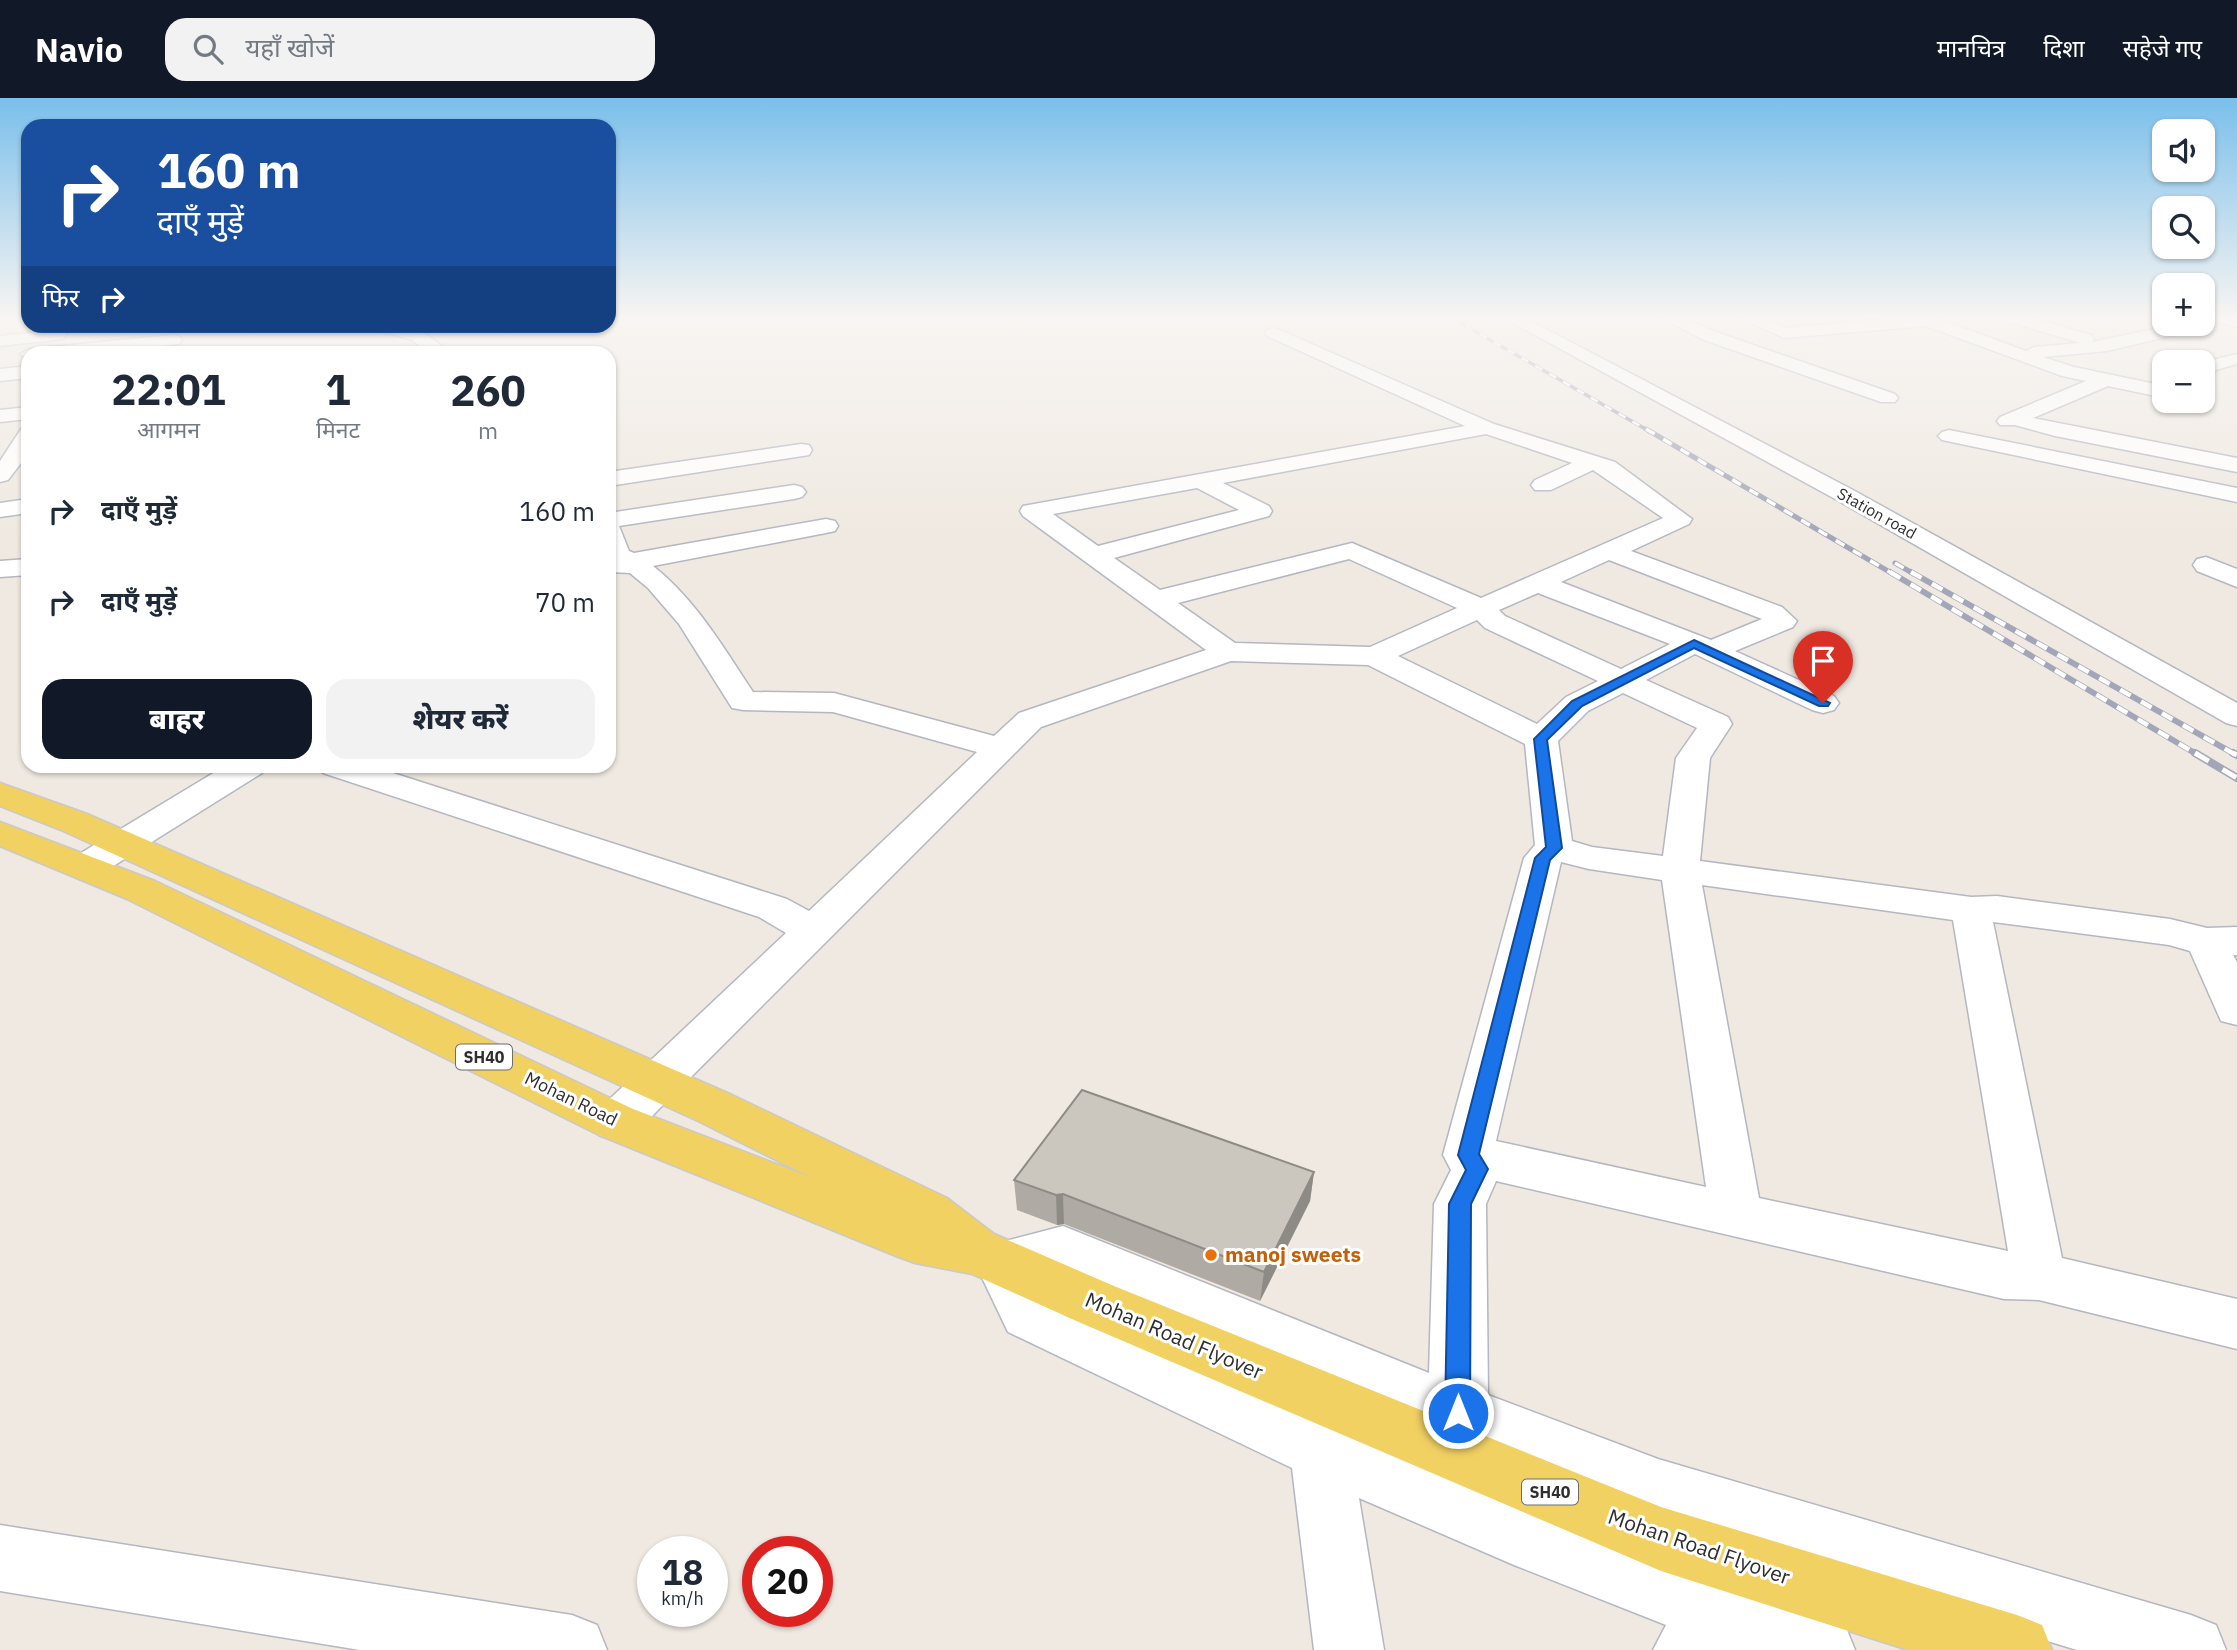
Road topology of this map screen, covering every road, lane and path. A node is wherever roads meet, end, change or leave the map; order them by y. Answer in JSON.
{"nodes":[{"id":1,"x":1403,"y":390,"type":"edge"},
{"id":2,"x":1648,"y":390,"type":"edge"},
{"id":3,"x":1866,"y":390,"type":"edge"},
{"id":4,"x":2081,"y":390,"type":"edge"},
{"id":5,"x":21,"y":392,"type":"edge"},
{"id":6,"x":0,"y":394,"type":"edge"},
{"id":7,"x":1888,"y":398,"type":"dead end"},
{"id":8,"x":21,"y":414,"type":"edge"},
{"id":9,"x":0,"y":416,"type":"edge"},
{"id":10,"x":2015,"y":419,"type":"junction"},
{"id":11,"x":2151,"y":427,"type":"dead end"},
{"id":12,"x":1487,"y":428,"type":"junction"},
{"id":13,"x":2130,"y":444,"type":"junction"},
{"id":14,"x":21,"y":449,"type":"edge"},
{"id":15,"x":801,"y":450,"type":"dead end"},
{"id":16,"x":1592,"y":462,"type":"junction"},
{"id":17,"x":2237,"y":465,"type":"edge"},
{"id":18,"x":0,"y":475,"type":"edge"},
{"id":19,"x":616,"y":477,"type":"edge"},
{"id":20,"x":1199,"y":480,"type":"junction"},
{"id":21,"x":1543,"y":485,"type":"dead end"},
{"id":22,"x":793,"y":492,"type":"dead end"},
{"id":23,"x":2237,"y":495,"type":"edge"},
{"id":24,"x":21,"y":507,"type":"edge"},
{"id":25,"x":0,"y":510,"type":"edge"},
{"id":26,"x":616,"y":519,"type":"edge"},
{"id":27,"x":826,"y":526,"type":"dead end"},
{"id":28,"x":1608,"y":551,"type":"junction"},
{"id":29,"x":1093,"y":555,"type":"junction"},
{"id":30,"x":620,"y":564,"type":"edge"},
{"id":31,"x":2206,"y":565,"type":"dead end"},
{"id":32,"x":21,"y":567,"type":"edge"},
{"id":33,"x":0,"y":569,"type":"edge"},
{"id":34,"x":2237,"y":579,"type":"edge"},
{"id":35,"x":1538,"y":583,"type":"junction"},
{"id":36,"x":1156,"y":600,"type":"junction"},
{"id":37,"x":1480,"y":608,"type":"junction"},
{"id":38,"x":1702,"y":647,"type":"junction"},
{"id":39,"x":1228,"y":652,"type":"junction"},
{"id":40,"x":1374,"y":656,"type":"junction"},
{"id":41,"x":1622,"y":681,"type":"junction"},
{"id":42,"x":1823,"y":703,"type":"dead end"},
{"id":43,"x":2237,"y":716,"type":"edge"},
{"id":44,"x":1541,"y":739,"type":"junction"},
{"id":45,"x":1001,"y":748,"type":"junction"},
{"id":46,"x":239,"y":773,"type":"edge"},
{"id":47,"x":357,"y":773,"type":"edge"},
{"id":48,"x":0,"y":794,"type":"edge"},
{"id":49,"x":0,"y":833,"type":"edge"},
{"id":50,"x":123,"y":844,"type":"junction"},
{"id":51,"x":1554,"y":848,"type":"junction"},
{"id":52,"x":85,"y":867,"type":"junction"},
{"id":53,"x":1680,"y":871,"type":"junction"},
{"id":54,"x":1971,"y":910,"type":"junction"},
{"id":55,"x":814,"y":930,"type":"junction"},
{"id":56,"x":2222,"y":942,"type":"edge"},
{"id":57,"x":2237,"y":1010,"type":"edge"},
{"id":58,"x":657,"y":1082,"type":"junction"},
{"id":59,"x":616,"y":1122,"type":"junction"},
{"id":60,"x":1468,"y":1155,"type":"junction"},
{"id":61,"x":1735,"y":1213,"type":"junction"},
{"id":62,"x":990,"y":1257,"type":"junction"},
{"id":63,"x":2039,"y":1276,"type":"junction"},
{"id":64,"x":2237,"y":1324,"type":"edge"},
{"id":65,"x":1458,"y":1413,"type":"junction"},
{"id":66,"x":1321,"y":1450,"type":"junction"},
{"id":67,"x":0,"y":1558,"type":"edge"},
{"id":68,"x":1795,"y":1641,"type":"edge"},
{"id":69,"x":572,"y":1650,"type":"edge"},
{"id":70,"x":1349,"y":1650,"type":"edge"},
{"id":71,"x":1688,"y":1650,"type":"edge"},
{"id":72,"x":2017,"y":1650,"type":"edge"},
{"id":73,"x":2191,"y":1650,"type":"edge"}],
"edges":[{"from":1,"to":12,"type":"street"},
{"from":2,"to":43,"type":"street","name":"Station road"},
{"from":3,"to":7,"type":"street"},
{"from":4,"to":10,"type":"street"},
{"from":5,"to":6,"type":"street"},
{"from":8,"to":9,"type":"street"},
{"from":10,"to":13,"type":"street"},
{"from":10,"to":23,"type":"street"},
{"from":11,"to":13,"type":"street"},
{"from":12,"to":16,"type":"street"},
{"from":12,"to":20,"type":"street"},
{"from":13,"to":17,"type":"street"},
{"from":14,"to":18,"type":"street"},
{"from":15,"to":19,"type":"street"},
{"from":16,"to":21,"type":"street"},
{"from":16,"to":28,"type":"street"},
{"from":20,"to":29,"type":"street"},
{"from":20,"to":29,"type":"street"},
{"from":22,"to":26,"type":"street"},
{"from":24,"to":25,"type":"street"},
{"from":27,"to":30,"type":"street"},
{"from":28,"to":35,"type":"street"},
{"from":28,"to":38,"type":"street"},
{"from":29,"to":36,"type":"street"},
{"from":30,"to":45,"type":"street"},
{"from":31,"to":34,"type":"street"},
{"from":32,"to":33,"type":"street"},
{"from":35,"to":37,"type":"street"},
{"from":35,"to":38,"type":"street"},
{"from":36,"to":37,"type":"street"},
{"from":36,"to":39,"type":"street"},
{"from":37,"to":40,"type":"street"},
{"from":37,"to":41,"type":"street"},
{"from":38,"to":41,"type":"street"},
{"from":38,"to":42,"type":"street"},
{"from":39,"to":40,"type":"street"},
{"from":39,"to":45,"type":"street"},
{"from":40,"to":44,"type":"street"},
{"from":41,"to":44,"type":"street"},
{"from":41,"to":53,"type":"street"},
{"from":44,"to":51,"type":"street"},
{"from":45,"to":55,"type":"street"},
{"from":46,"to":50,"type":"street"},
{"from":47,"to":55,"type":"street"},
{"from":48,"to":50,"type":"main road"},
{"from":49,"to":52,"type":"main road","name":"Mohan Road","number":"SH40"},
{"from":50,"to":52,"type":"street"},
{"from":50,"to":58,"type":"main road"},
{"from":51,"to":53,"type":"street"},
{"from":51,"to":60,"type":"street"},
{"from":52,"to":59,"type":"main road","name":"Mohan Road","number":"SH40"},
{"from":53,"to":54,"type":"street"},
{"from":53,"to":61,"type":"street"},
{"from":54,"to":56,"type":"street"},
{"from":54,"to":63,"type":"street"},
{"from":55,"to":58,"type":"street"},
{"from":56,"to":57,"type":"street"},
{"from":58,"to":59,"type":"street"},
{"from":58,"to":62,"type":"main road"},
{"from":59,"to":62,"type":"main road","name":"Mohan Road","number":"SH40"},
{"from":60,"to":61,"type":"street"},
{"from":60,"to":65,"type":"street"},
{"from":61,"to":63,"type":"street"},
{"from":62,"to":65,"type":"street"},
{"from":62,"to":66,"type":"street"},
{"from":62,"to":72,"type":"main road","name":"Mohan Road Flyover","number":"SH40"},
{"from":63,"to":64,"type":"street"},
{"from":65,"to":73,"type":"street"},
{"from":66,"to":68,"type":"street"},
{"from":66,"to":70,"type":"street"},
{"from":67,"to":69,"type":"street"},
{"from":68,"to":71,"type":"street"}]}
